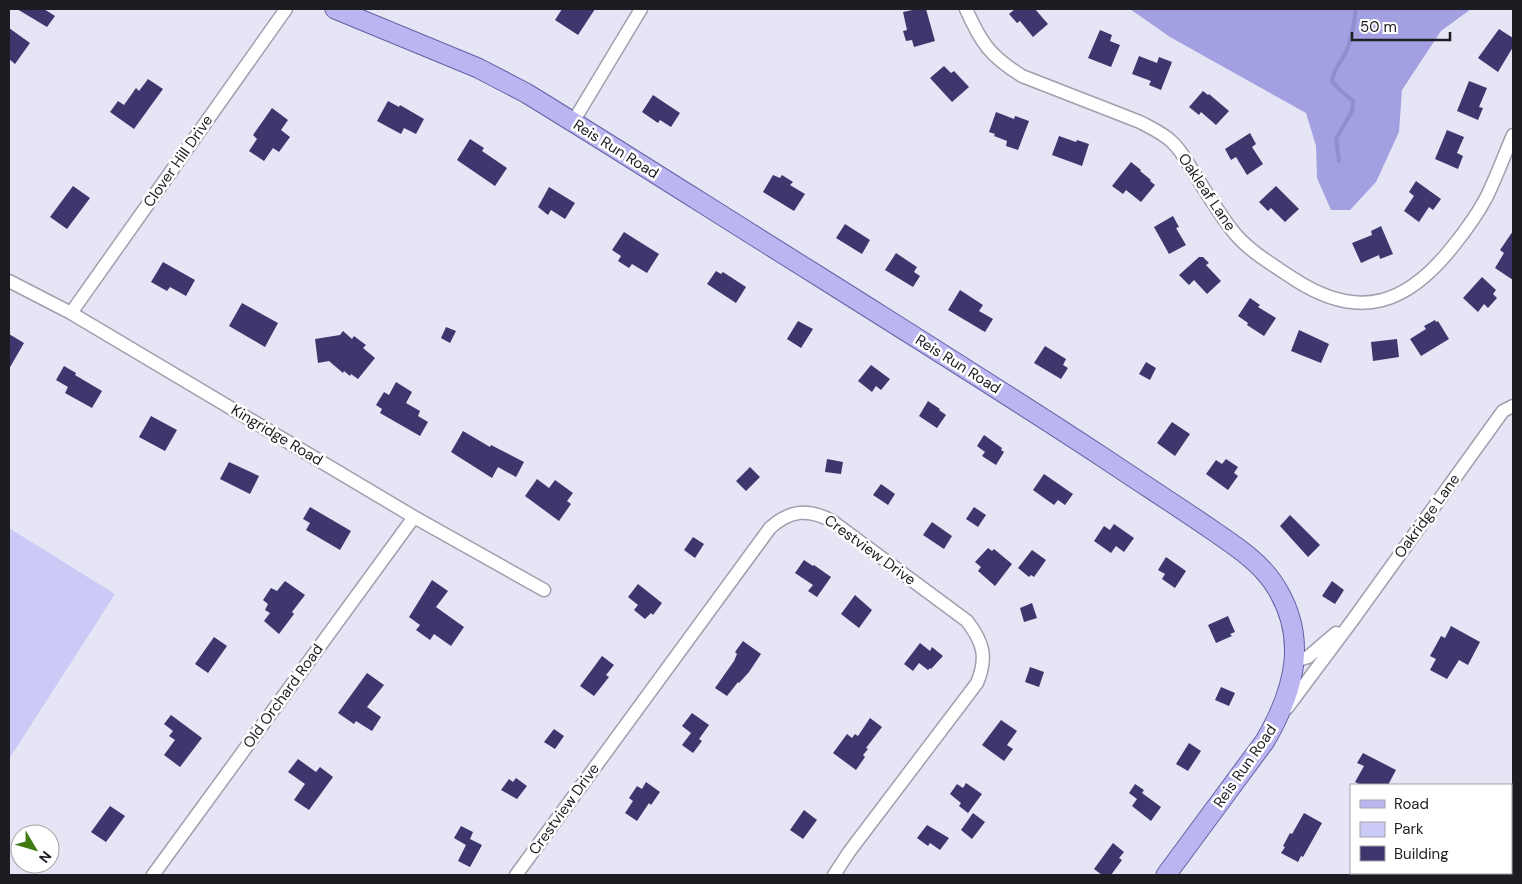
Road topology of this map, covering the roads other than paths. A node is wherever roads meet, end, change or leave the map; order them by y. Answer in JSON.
{"nodes":[{"id":1,"x":286,"y":9,"type":"edge"},
{"id":2,"x":335,"y":9,"type":"edge"},
{"id":3,"x":641,"y":9,"type":"edge"},
{"id":4,"x":966,"y":9,"type":"edge"},
{"id":5,"x":573,"y":122,"type":"junction"},
{"id":6,"x":1513,"y":135,"type":"edge"},
{"id":7,"x":9,"y":281,"type":"edge"},
{"id":8,"x":71,"y":313,"type":"junction"},
{"id":9,"x":1513,"y":396,"type":"edge"},
{"id":10,"x":1508,"y":408,"type":"edge"},
{"id":11,"x":414,"y":516,"type":"junction"},
{"id":12,"x":544,"y":590,"type":"dead end"},
{"id":13,"x":1352,"y":621,"type":"junction"},
{"id":14,"x":1295,"y":661,"type":"junction"},
{"id":15,"x":1276,"y":722,"type":"junction"},
{"id":16,"x":152,"y":875,"type":"edge"},
{"id":17,"x":516,"y":875,"type":"edge"},
{"id":18,"x":834,"y":875,"type":"edge"},
{"id":19,"x":1166,"y":875,"type":"edge"}],
"edges":[{"from":1,"to":8,"type":"street","name":"Clover Hill Drive"},
{"from":2,"to":5,"type":"main road","name":"Reis Run Road"},
{"from":3,"to":5,"type":"street"},
{"from":4,"to":6,"type":"street","name":"Oakleaf Lane"},
{"from":5,"to":14,"type":"main road","name":"Reis Run Road"},
{"from":7,"to":8,"type":"street","name":"Kingridge Road"},
{"from":8,"to":11,"type":"street","name":"Kingridge Road"},
{"from":9,"to":10,"type":"street","name":"Oakridge Lane"},
{"from":10,"to":13,"type":"street","name":"Oakridge Lane"},
{"from":11,"to":12,"type":"street","name":"Kingridge Road"},
{"from":11,"to":16,"type":"street","name":"Old Orchard Road"},
{"from":13,"to":14,"type":"street","name":"Oakridge Lane"},
{"from":13,"to":15,"type":"street","name":"Oakridge Lane"},
{"from":14,"to":15,"type":"main road","name":"Reis Run Road"},
{"from":15,"to":19,"type":"main road","name":"Reis Run Road"},
{"from":17,"to":18,"type":"street","name":"Crestview Drive"}]}
